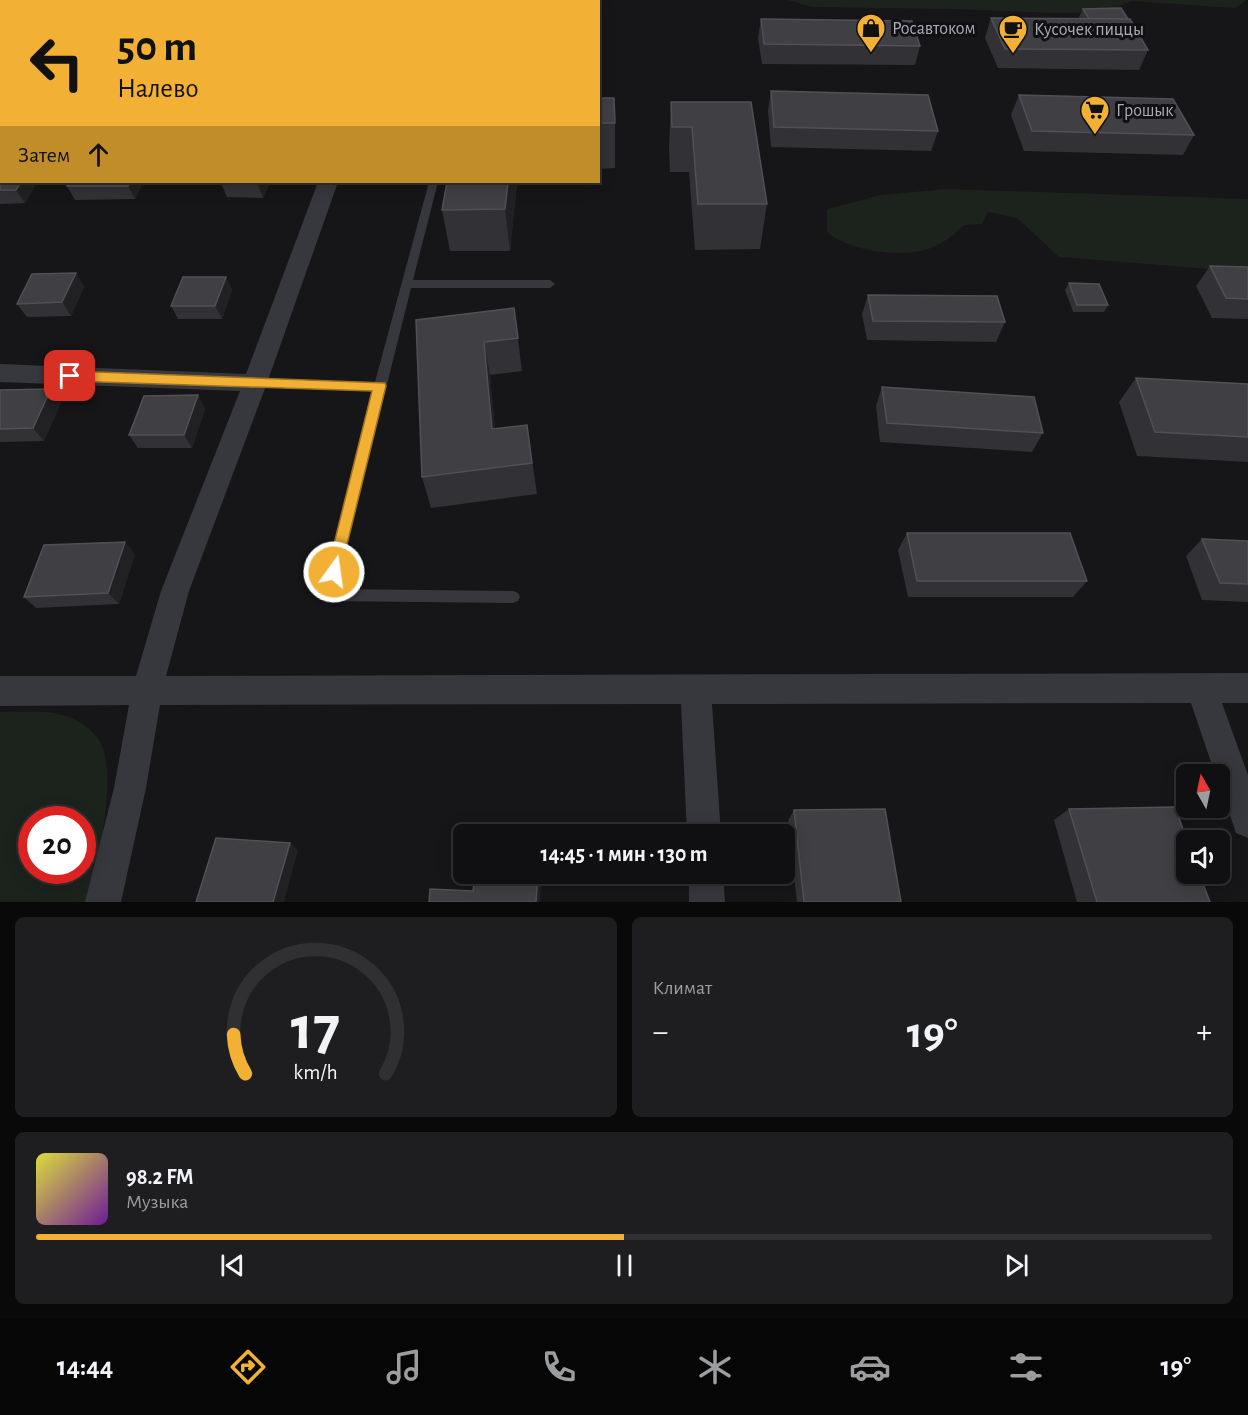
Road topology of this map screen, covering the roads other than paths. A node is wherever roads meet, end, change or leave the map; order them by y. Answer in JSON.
{"nodes":[{"id":1,"x":328,"y":183,"type":"edge"},
{"id":2,"x":433,"y":183,"type":"edge"},
{"id":3,"x":406,"y":284,"type":"junction"},
{"id":4,"x":550,"y":284,"type":"dead end"},
{"id":5,"x":0,"y":373,"type":"edge"},
{"id":6,"x":255,"y":383,"type":"junction"},
{"id":7,"x":380,"y":386,"type":"junction"},
{"id":8,"x":513,"y":597,"type":"dead end"},
{"id":9,"x":1201,"y":688,"type":"junction"},
{"id":10,"x":1248,"y":688,"type":"edge"},
{"id":11,"x":696,"y":689,"type":"junction"},
{"id":12,"x":0,"y":691,"type":"edge"},
{"id":13,"x":147,"y":691,"type":"junction"},
{"id":14,"x":1248,"y":821,"type":"edge"},
{"id":15,"x":703,"y":824,"type":"edge"},
{"id":16,"x":706,"y":884,"type":"edge"},
{"id":17,"x":103,"y":902,"type":"edge"},
{"id":18,"x":707,"y":902,"type":"edge"}],
"edges":[{"from":1,"to":6,"type":"street"},
{"from":2,"to":3,"type":"lane"},
{"from":3,"to":4,"type":"lane"},
{"from":3,"to":7,"type":"lane"},
{"from":5,"to":6,"type":"street"},
{"from":6,"to":7,"type":"lane"},
{"from":6,"to":13,"type":"street"},
{"from":7,"to":8,"type":"lane"},
{"from":9,"to":10,"type":"street"},
{"from":9,"to":11,"type":"street"},
{"from":9,"to":14,"type":"street"},
{"from":11,"to":13,"type":"street"},
{"from":11,"to":15,"type":"street"},
{"from":12,"to":13,"type":"street"},
{"from":13,"to":17,"type":"street"},
{"from":16,"to":18,"type":"street"}]}
